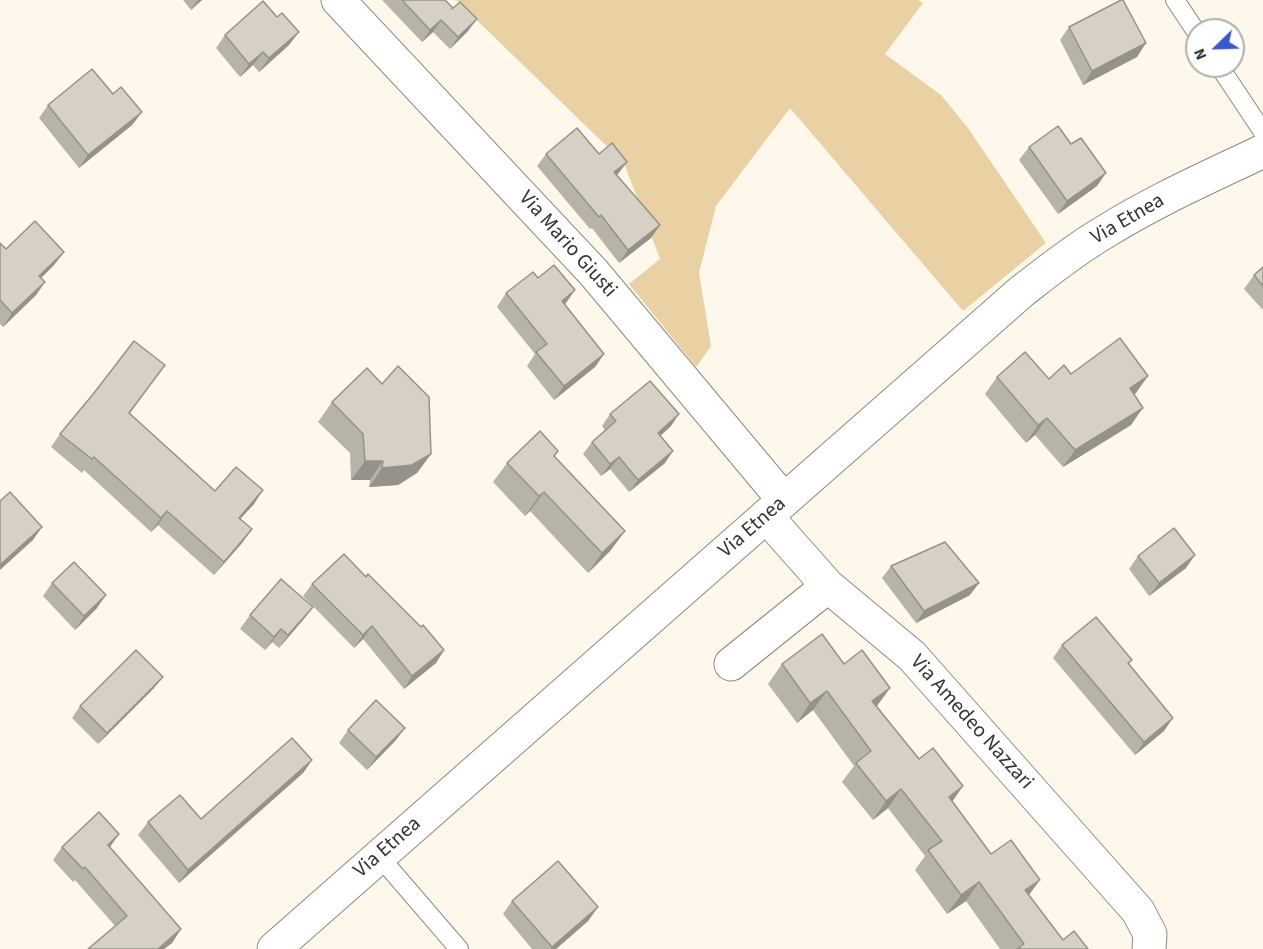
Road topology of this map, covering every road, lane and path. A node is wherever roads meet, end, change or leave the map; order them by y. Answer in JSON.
{"nodes":[{"id":1,"x":338,"y":0,"type":"edge"},
{"id":2,"x":1175,"y":0,"type":"edge"},
{"id":3,"x":1187,"y":18,"type":"edge"},
{"id":4,"x":1227,"y":78,"type":"edge"},
{"id":5,"x":1263,"y":132,"type":"edge"},
{"id":6,"x":1263,"y":151,"type":"edge"},
{"id":7,"x":775,"y":508,"type":"junction"},
{"id":8,"x":828,"y":586,"type":"junction"},
{"id":9,"x":730,"y":664,"type":"dead end"},
{"id":10,"x":379,"y":856,"type":"junction"},
{"id":11,"x":274,"y":949,"type":"edge"},
{"id":12,"x":459,"y":949,"type":"edge"},
{"id":13,"x":1149,"y":949,"type":"edge"}],
"edges":[{"from":1,"to":7,"type":"street","name":"Via Mario Giusti"},
{"from":2,"to":3,"type":"lane"},
{"from":4,"to":5,"type":"lane"},
{"from":6,"to":7,"type":"street","name":"Via Etnea"},
{"from":7,"to":8,"type":"street","name":"Via Amedeo Nazzari"},
{"from":7,"to":10,"type":"street","name":"Via Etnea"},
{"from":8,"to":9,"type":"street"},
{"from":8,"to":13,"type":"street","name":"Via Amedeo Nazzari"},
{"from":10,"to":11,"type":"street","name":"Via Etnea"},
{"from":10,"to":12,"type":"lane"}]}
